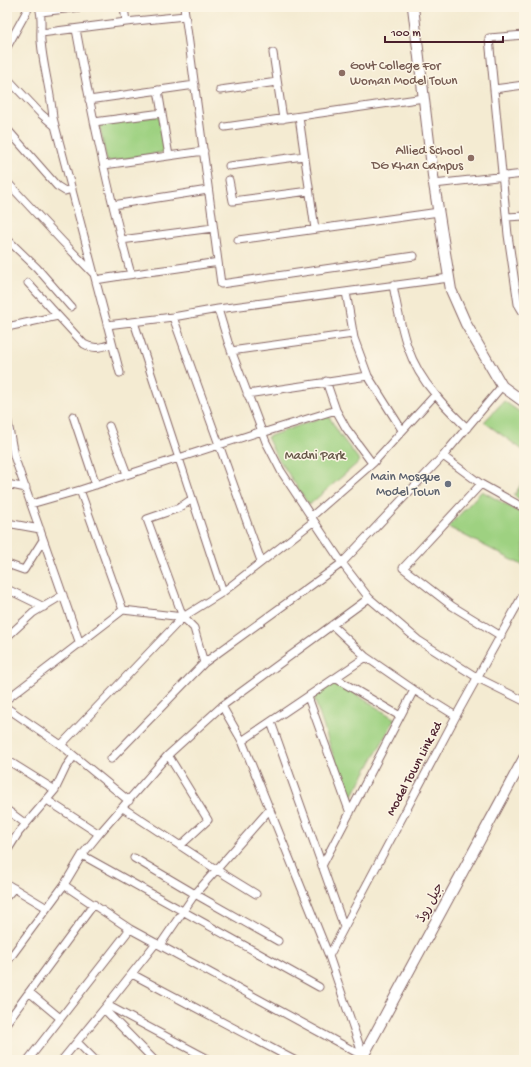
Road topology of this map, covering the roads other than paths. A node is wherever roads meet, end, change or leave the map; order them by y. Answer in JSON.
{"nodes":[{"id":1,"x":29,"y":7,"type":"edge"},
{"id":2,"x":81,"y":7,"type":"edge"},
{"id":3,"x":124,"y":7,"type":"edge"},
{"id":4,"x":184,"y":7,"type":"edge"},
{"id":5,"x":413,"y":7,"type":"edge"},
{"id":6,"x":40,"y":10,"type":"edge"},
{"id":7,"x":186,"y":16,"type":"junction"},
{"id":8,"x":126,"y":22,"type":"junction"},
{"id":9,"x":76,"y":28,"type":"junction"},
{"id":10,"x":41,"y":33,"type":"junction"},
{"id":11,"x":524,"y":35,"type":"edge"},
{"id":12,"x":7,"y":47,"type":"edge"},
{"id":13,"x":273,"y":53,"type":"dead end"},
{"id":14,"x":7,"y":78,"type":"edge"},
{"id":15,"x":277,"y":82,"type":"junction"},
{"id":16,"x":195,"y":85,"type":"junction"},
{"id":17,"x":524,"y":85,"type":"edge"},
{"id":18,"x":494,"y":89,"type":"junction"},
{"id":19,"x":158,"y":90,"type":"junction"},
{"id":20,"x":220,"y":90,"type":"dead end"},
{"id":21,"x":424,"y":98,"type":"junction"},
{"id":22,"x":89,"y":100,"type":"junction"},
{"id":23,"x":162,"y":113,"type":"junction"},
{"id":24,"x":299,"y":117,"type":"junction"},
{"id":25,"x":283,"y":119,"type":"junction"},
{"id":26,"x":94,"y":122,"type":"junction"},
{"id":27,"x":56,"y":126,"type":"junction"},
{"id":28,"x":225,"y":128,"type":"dead end"},
{"id":29,"x":7,"y":129,"type":"edge"},
{"id":30,"x":204,"y":151,"type":"junction"},
{"id":31,"x":169,"y":156,"type":"junction"},
{"id":32,"x":304,"y":156,"type":"junction"},
{"id":33,"x":104,"y":165,"type":"junction"},
{"id":34,"x":229,"y":166,"type":"dead end"},
{"id":35,"x":524,"y":174,"type":"edge"},
{"id":36,"x":503,"y":176,"type":"junction"},
{"id":37,"x":229,"y":180,"type":"dead end"},
{"id":38,"x":7,"y":182,"type":"edge"},
{"id":39,"x":434,"y":184,"type":"junction"},
{"id":40,"x":72,"y":189,"type":"junction"},
{"id":41,"x":208,"y":190,"type":"junction"},
{"id":42,"x":309,"y":191,"type":"junction"},
{"id":43,"x":113,"y":204,"type":"junction"},
{"id":44,"x":439,"y":212,"type":"junction"},
{"id":45,"x":524,"y":216,"type":"edge"},
{"id":46,"x":507,"y":217,"type":"junction"},
{"id":47,"x":213,"y":228,"type":"junction"},
{"id":48,"x":315,"y":229,"type":"junction"},
{"id":49,"x":7,"y":238,"type":"edge"},
{"id":50,"x":121,"y":240,"type":"junction"},
{"id":51,"x":238,"y":240,"type":"dead end"},
{"id":52,"x":414,"y":256,"type":"dead end"},
{"id":53,"x":218,"y":262,"type":"junction"},
{"id":54,"x":130,"y":274,"type":"junction"},
{"id":55,"x":95,"y":277,"type":"junction"},
{"id":56,"x":449,"y":278,"type":"junction"},
{"id":57,"x":28,"y":282,"type":"dead end"},
{"id":58,"x":393,"y":285,"type":"junction"},
{"id":59,"x":346,"y":292,"type":"junction"},
{"id":60,"x":71,"y":307,"type":"dead end"},
{"id":61,"x":218,"y":309,"type":"junction"},
{"id":62,"x":524,"y":314,"type":"edge"},
{"id":63,"x":58,"y":316,"type":"junction"},
{"id":64,"x":173,"y":317,"type":"junction"},
{"id":65,"x":134,"y":322,"type":"junction"},
{"id":66,"x":107,"y":325,"type":"junction"},
{"id":67,"x":7,"y":327,"type":"edge"},
{"id":68,"x":353,"y":334,"type":"junction"},
{"id":69,"x":112,"y":344,"type":"junction"},
{"id":70,"x":231,"y":351,"type":"junction"},
{"id":71,"x":120,"y":373,"type":"dead end"},
{"id":72,"x":368,"y":376,"type":"junction"},
{"id":73,"x":326,"y":381,"type":"junction"},
{"id":74,"x":502,"y":386,"type":"junction"},
{"id":75,"x":247,"y":394,"type":"junction"},
{"id":76,"x":435,"y":394,"type":"junction"},
{"id":77,"x":524,"y":402,"type":"edge"},
{"id":78,"x":336,"y":410,"type":"junction"},
{"id":79,"x":73,"y":416,"type":"dead end"},
{"id":80,"x":7,"y":417,"type":"edge"},
{"id":81,"x":109,"y":426,"type":"dead end"},
{"id":82,"x":467,"y":428,"type":"junction"},
{"id":83,"x":402,"y":430,"type":"junction"},
{"id":84,"x":262,"y":432,"type":"junction"},
{"id":85,"x":219,"y":444,"type":"junction"},
{"id":86,"x":443,"y":456,"type":"junction"},
{"id":87,"x":179,"y":458,"type":"junction"},
{"id":88,"x":372,"y":463,"type":"junction"},
{"id":89,"x":127,"y":474,"type":"junction"},
{"id":90,"x":7,"y":484,"type":"edge"},
{"id":91,"x":481,"y":484,"type":"junction"},
{"id":92,"x":96,"y":485,"type":"junction"},
{"id":93,"x":26,"y":488,"type":"junction"},
{"id":94,"x":80,"y":490,"type":"junction"},
{"id":95,"x":192,"y":499,"type":"junction"},
{"id":96,"x":31,"y":504,"type":"junction"},
{"id":97,"x":524,"y":508,"type":"edge"},
{"id":98,"x":312,"y":519,"type":"junction"},
{"id":99,"x":7,"y":522,"type":"edge"},
{"id":100,"x":40,"y":529,"type":"junction"},
{"id":101,"x":44,"y":540,"type":"junction"},
{"id":102,"x":261,"y":561,"type":"junction"},
{"id":103,"x":342,"y":563,"type":"junction"},
{"id":104,"x":7,"y":564,"type":"edge"},
{"id":105,"x":7,"y":589,"type":"edge"},
{"id":106,"x":223,"y":592,"type":"junction"},
{"id":107,"x":524,"y":594,"type":"edge"},
{"id":108,"x":63,"y":595,"type":"junction"},
{"id":109,"x":369,"y":598,"type":"junction"},
{"id":110,"x":44,"y":607,"type":"junction"},
{"id":111,"x":124,"y":610,"type":"junction"},
{"id":112,"x":183,"y":617,"type":"junction"},
{"id":113,"x":332,"y":625,"type":"junction"},
{"id":114,"x":9,"y":633,"type":"edge"},
{"id":115,"x":501,"y":636,"type":"junction"},
{"id":116,"x":80,"y":644,"type":"junction"},
{"id":117,"x":366,"y":657,"type":"junction"},
{"id":118,"x":204,"y":663,"type":"junction"},
{"id":119,"x":335,"y":678,"type":"junction"},
{"id":120,"x":478,"y":678,"type":"junction"},
{"id":121,"x":414,"y":690,"type":"junction"},
{"id":122,"x":308,"y":697,"type":"junction"},
{"id":123,"x":7,"y":699,"type":"edge"},
{"id":124,"x":524,"y":701,"type":"edge"},
{"id":125,"x":222,"y":706,"type":"junction"},
{"id":126,"x":7,"y":708,"type":"edge"},
{"id":127,"x":400,"y":716,"type":"junction"},
{"id":128,"x":456,"y":716,"type":"junction"},
{"id":129,"x":271,"y":722,"type":"junction"},
{"id":130,"x":242,"y":741,"type":"junction"},
{"id":131,"x":61,"y":746,"type":"junction"},
{"id":132,"x":168,"y":755,"type":"junction"},
{"id":133,"x":74,"y":756,"type":"junction"},
{"id":134,"x":524,"y":758,"type":"edge"},
{"id":135,"x":111,"y":759,"type":"dead end"},
{"id":136,"x":7,"y":760,"type":"edge"},
{"id":137,"x":55,"y":790,"type":"junction"},
{"id":138,"x":47,"y":800,"type":"junction"},
{"id":139,"x":129,"y":801,"type":"junction"},
{"id":140,"x":122,"y":808,"type":"junction"},
{"id":141,"x":270,"y":809,"type":"junction"},
{"id":142,"x":7,"y":810,"type":"edge"},
{"id":143,"x":350,"y":813,"type":"junction"},
{"id":144,"x":26,"y":824,"type":"junction"},
{"id":145,"x":99,"y":834,"type":"junction"},
{"id":146,"x":180,"y":846,"type":"junction"},
{"id":147,"x":7,"y":851,"type":"edge"},
{"id":148,"x":82,"y":855,"type":"junction"},
{"id":149,"x":134,"y":858,"type":"dead end"},
{"id":150,"x":322,"y":866,"type":"junction"},
{"id":151,"x":217,"y":870,"type":"junction"},
{"id":152,"x":7,"y":884,"type":"edge"},
{"id":153,"x":64,"y":885,"type":"junction"},
{"id":154,"x":14,"y":888,"type":"junction"},
{"id":155,"x":195,"y":894,"type":"junction"},
{"id":156,"x":256,"y":894,"type":"dead end"},
{"id":157,"x":7,"y":896,"type":"edge"},
{"id":158,"x":94,"y":904,"type":"junction"},
{"id":159,"x":47,"y":908,"type":"junction"},
{"id":160,"x":183,"y":911,"type":"junction"},
{"id":161,"x":344,"y":927,"type":"junction"},
{"id":162,"x":130,"y":929,"type":"junction"},
{"id":163,"x":278,"y":941,"type":"dead end"},
{"id":164,"x":158,"y":944,"type":"junction"},
{"id":165,"x":329,"y":956,"type":"junction"},
{"id":166,"x":7,"y":962,"type":"edge"},
{"id":167,"x":132,"y":974,"type":"junction"},
{"id":168,"x":319,"y":987,"type":"dead end"},
{"id":169,"x":29,"y":992,"type":"junction"},
{"id":170,"x":105,"y":1007,"type":"junction"},
{"id":171,"x":60,"y":1018,"type":"junction"},
{"id":172,"x":7,"y":1022,"type":"edge"},
{"id":173,"x":77,"y":1042,"type":"junction"},
{"id":174,"x":362,"y":1058,"type":"edge"},
{"id":175,"x":28,"y":1060,"type":"edge"},
{"id":176,"x":62,"y":1060,"type":"edge"},
{"id":177,"x":95,"y":1060,"type":"edge"},
{"id":178,"x":154,"y":1060,"type":"edge"},
{"id":179,"x":210,"y":1060,"type":"edge"},
{"id":180,"x":294,"y":1060,"type":"edge"}],
"edges":[{"from":1,"to":12,"type":"street"},
{"from":2,"to":6,"type":"street"},
{"from":3,"to":8,"type":"street"},
{"from":4,"to":7,"type":"street"},
{"from":5,"to":21,"type":"street"},
{"from":6,"to":10,"type":"street"},
{"from":7,"to":8,"type":"street"},
{"from":7,"to":16,"type":"street"},
{"from":8,"to":9,"type":"street"},
{"from":9,"to":10,"type":"street"},
{"from":9,"to":22,"type":"street"},
{"from":10,"to":27,"type":"street"},
{"from":11,"to":18,"type":"street"},
{"from":13,"to":15,"type":"street"},
{"from":14,"to":27,"type":"street"},
{"from":15,"to":20,"type":"street"},
{"from":15,"to":25,"type":"street"},
{"from":16,"to":19,"type":"street"},
{"from":16,"to":30,"type":"street"},
{"from":17,"to":18,"type":"street"},
{"from":18,"to":36,"type":"street"},
{"from":19,"to":22,"type":"street"},
{"from":19,"to":23,"type":"street"},
{"from":21,"to":24,"type":"street"},
{"from":21,"to":39,"type":"street"},
{"from":22,"to":26,"type":"street"},
{"from":23,"to":26,"type":"street"},
{"from":23,"to":31,"type":"street"},
{"from":24,"to":25,"type":"street"},
{"from":24,"to":32,"type":"street"},
{"from":25,"to":28,"type":"street"},
{"from":26,"to":33,"type":"street"},
{"from":27,"to":40,"type":"street"},
{"from":29,"to":40,"type":"street"},
{"from":30,"to":31,"type":"street"},
{"from":30,"to":41,"type":"street"},
{"from":31,"to":33,"type":"street"},
{"from":32,"to":34,"type":"street"},
{"from":32,"to":42,"type":"street"},
{"from":33,"to":43,"type":"street"},
{"from":35,"to":36,"type":"street"},
{"from":36,"to":39,"type":"street"},
{"from":36,"to":46,"type":"street"},
{"from":37,"to":42,"type":"street"},
{"from":38,"to":55,"type":"street"},
{"from":39,"to":44,"type":"street"},
{"from":40,"to":55,"type":"street"},
{"from":41,"to":43,"type":"street"},
{"from":41,"to":47,"type":"street"},
{"from":42,"to":48,"type":"street"},
{"from":43,"to":50,"type":"street"},
{"from":44,"to":48,"type":"street"},
{"from":44,"to":56,"type":"street"},
{"from":45,"to":46,"type":"street"},
{"from":46,"to":62,"type":"street"},
{"from":47,"to":50,"type":"street"},
{"from":47,"to":53,"type":"street"},
{"from":48,"to":51,"type":"street"},
{"from":49,"to":60,"type":"street"},
{"from":50,"to":54,"type":"street"},
{"from":52,"to":53,"type":"street"},
{"from":53,"to":54,"type":"street"},
{"from":54,"to":55,"type":"street"},
{"from":55,"to":66,"type":"street"},
{"from":56,"to":58,"type":"street"},
{"from":56,"to":74,"type":"street"},
{"from":57,"to":63,"type":"street"},
{"from":58,"to":59,"type":"street"},
{"from":58,"to":76,"type":"street"},
{"from":59,"to":61,"type":"street"},
{"from":59,"to":68,"type":"street"},
{"from":61,"to":64,"type":"street"},
{"from":61,"to":70,"type":"street"},
{"from":63,"to":67,"type":"street"},
{"from":63,"to":69,"type":"street"},
{"from":64,"to":65,"type":"street"},
{"from":64,"to":85,"type":"street"},
{"from":65,"to":66,"type":"street"},
{"from":65,"to":87,"type":"street"},
{"from":66,"to":69,"type":"street"},
{"from":68,"to":70,"type":"street"},
{"from":68,"to":72,"type":"street"},
{"from":69,"to":71,"type":"street"},
{"from":70,"to":75,"type":"street"},
{"from":72,"to":73,"type":"street"},
{"from":72,"to":83,"type":"street"},
{"from":73,"to":75,"type":"street"},
{"from":73,"to":78,"type":"street"},
{"from":74,"to":77,"type":"street"},
{"from":74,"to":82,"type":"street"},
{"from":75,"to":84,"type":"street"},
{"from":76,"to":82,"type":"street"},
{"from":76,"to":83,"type":"street"},
{"from":78,"to":84,"type":"street"},
{"from":78,"to":88,"type":"street"},
{"from":79,"to":92,"type":"street"},
{"from":80,"to":93,"type":"street"},
{"from":81,"to":89,"type":"street"},
{"from":82,"to":86,"type":"street"},
{"from":83,"to":88,"type":"street"},
{"from":84,"to":85,"type":"street"},
{"from":84,"to":98,"type":"street"},
{"from":85,"to":87,"type":"street"},
{"from":85,"to":102,"type":"street"},
{"from":86,"to":91,"type":"street"},
{"from":86,"to":103,"type":"street"},
{"from":87,"to":89,"type":"street"},
{"from":87,"to":95,"type":"street"},
{"from":88,"to":98,"type":"street"},
{"from":89,"to":92,"type":"street"},
{"from":90,"to":93,"type":"street"},
{"from":91,"to":97,"type":"street"},
{"from":91,"to":115,"type":"street"},
{"from":92,"to":94,"type":"street"},
{"from":93,"to":96,"type":"street"},
{"from":94,"to":96,"type":"street"},
{"from":94,"to":111,"type":"street"},
{"from":95,"to":106,"type":"street"},
{"from":95,"to":112,"type":"street"},
{"from":96,"to":100,"type":"street"},
{"from":98,"to":102,"type":"street"},
{"from":98,"to":103,"type":"street"},
{"from":99,"to":100,"type":"street"},
{"from":100,"to":101,"type":"street"},
{"from":101,"to":104,"type":"street"},
{"from":101,"to":108,"type":"street"},
{"from":102,"to":106,"type":"street"},
{"from":103,"to":109,"type":"street"},
{"from":103,"to":118,"type":"street"},
{"from":105,"to":110,"type":"street"},
{"from":106,"to":112,"type":"street"},
{"from":107,"to":115,"type":"street","name":"Model Town Link Rd"},
{"from":108,"to":110,"type":"street"},
{"from":108,"to":116,"type":"street"},
{"from":109,"to":113,"type":"street"},
{"from":109,"to":120,"type":"street"},
{"from":110,"to":114,"type":"street"},
{"from":111,"to":112,"type":"street"},
{"from":111,"to":116,"type":"street"},
{"from":112,"to":118,"type":"street"},
{"from":112,"to":131,"type":"street"},
{"from":113,"to":117,"type":"street"},
{"from":113,"to":125,"type":"street"},
{"from":115,"to":120,"type":"street","name":"Model Town Link Rd"},
{"from":116,"to":123,"type":"street"},
{"from":117,"to":119,"type":"street"},
{"from":117,"to":121,"type":"street"},
{"from":118,"to":135,"type":"street"},
{"from":119,"to":122,"type":"street"},
{"from":119,"to":127,"type":"street"},
{"from":120,"to":124,"type":"street"},
{"from":120,"to":128,"type":"street","name":"Model Town Link Rd"},
{"from":121,"to":127,"type":"street"},
{"from":121,"to":128,"type":"street"},
{"from":122,"to":129,"type":"street"},
{"from":122,"to":143,"type":"street"},
{"from":125,"to":130,"type":"street"},
{"from":125,"to":132,"type":"street"},
{"from":126,"to":131,"type":"street"},
{"from":127,"to":143,"type":"street"},
{"from":128,"to":161,"type":"street","name":"Model Town Link Rd"},
{"from":129,"to":130,"type":"street"},
{"from":129,"to":150,"type":"street"},
{"from":130,"to":141,"type":"street"},
{"from":131,"to":133,"type":"street"},
{"from":132,"to":139,"type":"street"},
{"from":132,"to":146,"type":"street"},
{"from":133,"to":137,"type":"street"},
{"from":133,"to":139,"type":"street"},
{"from":134,"to":174,"type":"street","name":"جیل روڈ"},
{"from":136,"to":137,"type":"street"},
{"from":137,"to":138,"type":"street"},
{"from":138,"to":144,"type":"street"},
{"from":138,"to":145,"type":"street"},
{"from":139,"to":140,"type":"street"},
{"from":140,"to":145,"type":"street"},
{"from":140,"to":146,"type":"street"},
{"from":141,"to":151,"type":"street"},
{"from":141,"to":165,"type":"street"},
{"from":142,"to":144,"type":"street"},
{"from":143,"to":150,"type":"street"},
{"from":144,"to":147,"type":"street"},
{"from":145,"to":148,"type":"street"},
{"from":146,"to":151,"type":"street"},
{"from":148,"to":153,"type":"street"},
{"from":148,"to":160,"type":"street"},
{"from":149,"to":155,"type":"street"},
{"from":150,"to":161,"type":"street"},
{"from":151,"to":155,"type":"street"},
{"from":151,"to":156,"type":"street"},
{"from":152,"to":154,"type":"street"},
{"from":153,"to":158,"type":"street"},
{"from":153,"to":159,"type":"street"},
{"from":154,"to":157,"type":"street"},
{"from":154,"to":159,"type":"street"},
{"from":155,"to":160,"type":"street"},
{"from":155,"to":163,"type":"street"},
{"from":158,"to":162,"type":"street"},
{"from":158,"to":169,"type":"street"},
{"from":159,"to":166,"type":"street"},
{"from":160,"to":164,"type":"street"},
{"from":160,"to":168,"type":"street"},
{"from":161,"to":165,"type":"street","name":"Model Town Link Rd"},
{"from":162,"to":164,"type":"street"},
{"from":162,"to":171,"type":"street"},
{"from":164,"to":167,"type":"street"},
{"from":164,"to":174,"type":"street"},
{"from":165,"to":174,"type":"street"},
{"from":167,"to":170,"type":"street"},
{"from":167,"to":180,"type":"street"},
{"from":169,"to":171,"type":"street"},
{"from":169,"to":172,"type":"street"},
{"from":170,"to":173,"type":"street"},
{"from":170,"to":178,"type":"street"},
{"from":170,"to":179,"type":"street"},
{"from":171,"to":175,"type":"street"},
{"from":173,"to":176,"type":"street"},
{"from":173,"to":177,"type":"street"}]}
